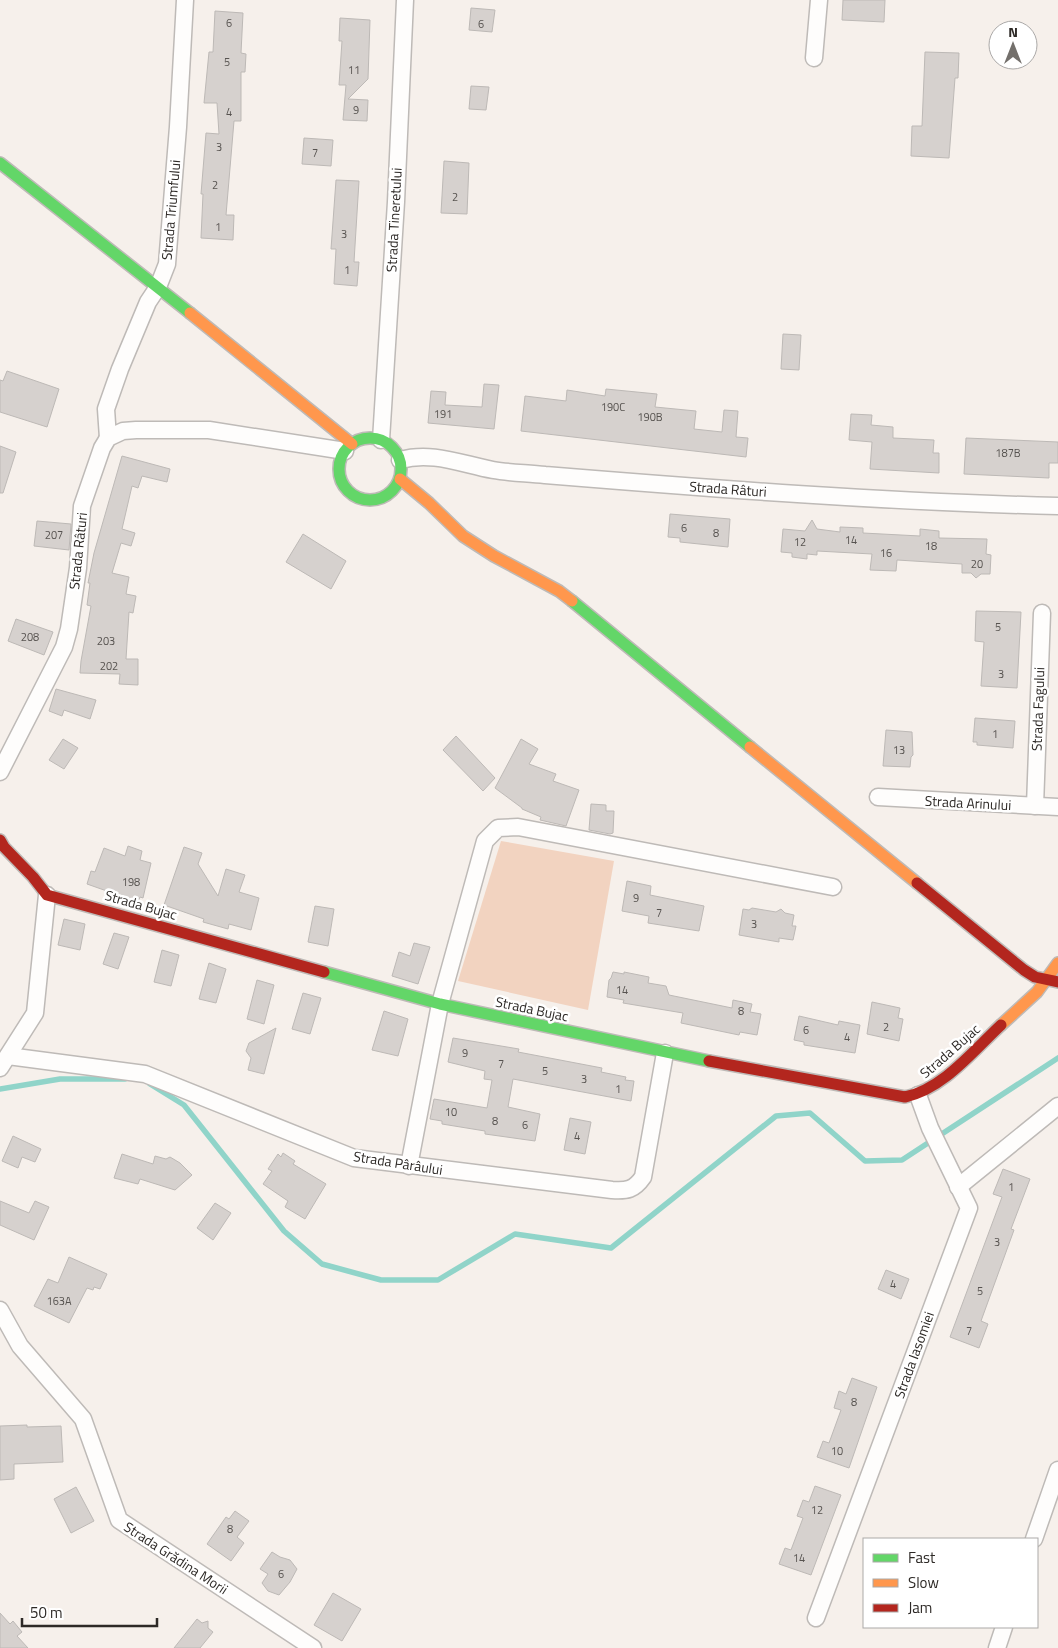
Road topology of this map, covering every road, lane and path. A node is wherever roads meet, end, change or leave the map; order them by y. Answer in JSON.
{"nodes":[{"id":1,"x":185,"y":0,"type":"edge"},
{"id":2,"x":405,"y":0,"type":"edge"},
{"id":3,"x":819,"y":0,"type":"edge"},
{"id":4,"x":814,"y":58,"type":"dead end"},
{"id":5,"x":0,"y":163,"type":"edge"},
{"id":6,"x":158,"y":287,"type":"junction"},
{"id":7,"x":108,"y":438,"type":"junction"},
{"id":8,"x":381,"y":440,"type":"junction"},
{"id":9,"x":349,"y":447,"type":"junction"},
{"id":10,"x":400,"y":460,"type":"junction"},
{"id":11,"x":400,"y":479,"type":"junction"},
{"id":12,"x":1058,"y":506,"type":"edge"},
{"id":13,"x":1042,"y":613,"type":"dead end"},
{"id":14,"x":0,"y":772,"type":"edge"},
{"id":15,"x":878,"y":797,"type":"dead end"},
{"id":16,"x":1035,"y":806,"type":"junction"},
{"id":17,"x":1058,"y":808,"type":"edge"},
{"id":18,"x":0,"y":840,"type":"edge"},
{"id":19,"x":832,"y":887,"type":"dead end"},
{"id":20,"x":47,"y":895,"type":"junction"},
{"id":21,"x":1058,"y":963,"type":"edge"},
{"id":22,"x":1053,"y":981,"type":"edge"},
{"id":23,"x":440,"y":1004,"type":"junction"},
{"id":24,"x":664,"y":1054,"type":"junction"},
{"id":25,"x":4,"y":1062,"type":"edge"},
{"id":26,"x":918,"y":1095,"type":"junction"},
{"id":27,"x":1058,"y":1106,"type":"edge"},
{"id":28,"x":409,"y":1166,"type":"junction"},
{"id":29,"x":958,"y":1188,"type":"junction"},
{"id":30,"x":0,"y":1310,"type":"edge"},
{"id":31,"x":1058,"y":1470,"type":"edge"},
{"id":32,"x":1034,"y":1538,"type":"edge"},
{"id":33,"x":816,"y":1618,"type":"dead end"},
{"id":34,"x":1004,"y":1628,"type":"edge"},
{"id":35,"x":313,"y":1648,"type":"edge"},
{"id":36,"x":997,"y":1648,"type":"edge"}],
"edges":[{"from":1,"to":6,"type":"street","name":"Strada Triumfului"},
{"from":2,"to":8,"type":"street","name":"Strada Tineretului"},
{"from":3,"to":4,"type":"street"},
{"from":5,"to":6,"type":"street"},
{"from":6,"to":7,"type":"street","name":"Strada Triumfului"},
{"from":6,"to":9,"type":"street"},
{"from":7,"to":9,"type":"street"},
{"from":7,"to":14,"type":"street","name":"Strada Râturi"},
{"from":8,"to":9,"type":"street"},
{"from":8,"to":10,"type":"street"},
{"from":9,"to":11,"type":"street"},
{"from":10,"to":11,"type":"street"},
{"from":10,"to":12,"type":"street","name":"Strada Râturi"},
{"from":11,"to":22,"type":"street"},
{"from":13,"to":16,"type":"street","name":"Strada Fagului"},
{"from":15,"to":16,"type":"street","name":"Strada Arinului"},
{"from":16,"to":17,"type":"street","name":"Strada Arinului"},
{"from":18,"to":20,"type":"street"},
{"from":19,"to":23,"type":"street"},
{"from":20,"to":23,"type":"street","name":"Strada Bujac"},
{"from":20,"to":25,"type":"street"},
{"from":21,"to":22,"type":"street"},
{"from":22,"to":26,"type":"street","name":"Strada Bujac"},
{"from":23,"to":24,"type":"street","name":"Strada Bujac"},
{"from":23,"to":28,"type":"street"},
{"from":24,"to":26,"type":"street","name":"Strada Bujac"},
{"from":24,"to":28,"type":"street","name":"Strada Pârâului"},
{"from":25,"to":28,"type":"street","name":"Strada Pârâului"},
{"from":26,"to":29,"type":"street","name":"Strada Iasomiei"},
{"from":27,"to":29,"type":"street"},
{"from":29,"to":33,"type":"street","name":"Strada Iasomiei"},
{"from":30,"to":35,"type":"street","name":"Strada Grădina Morii"},
{"from":31,"to":32,"type":"street"},
{"from":34,"to":36,"type":"street"}]}
